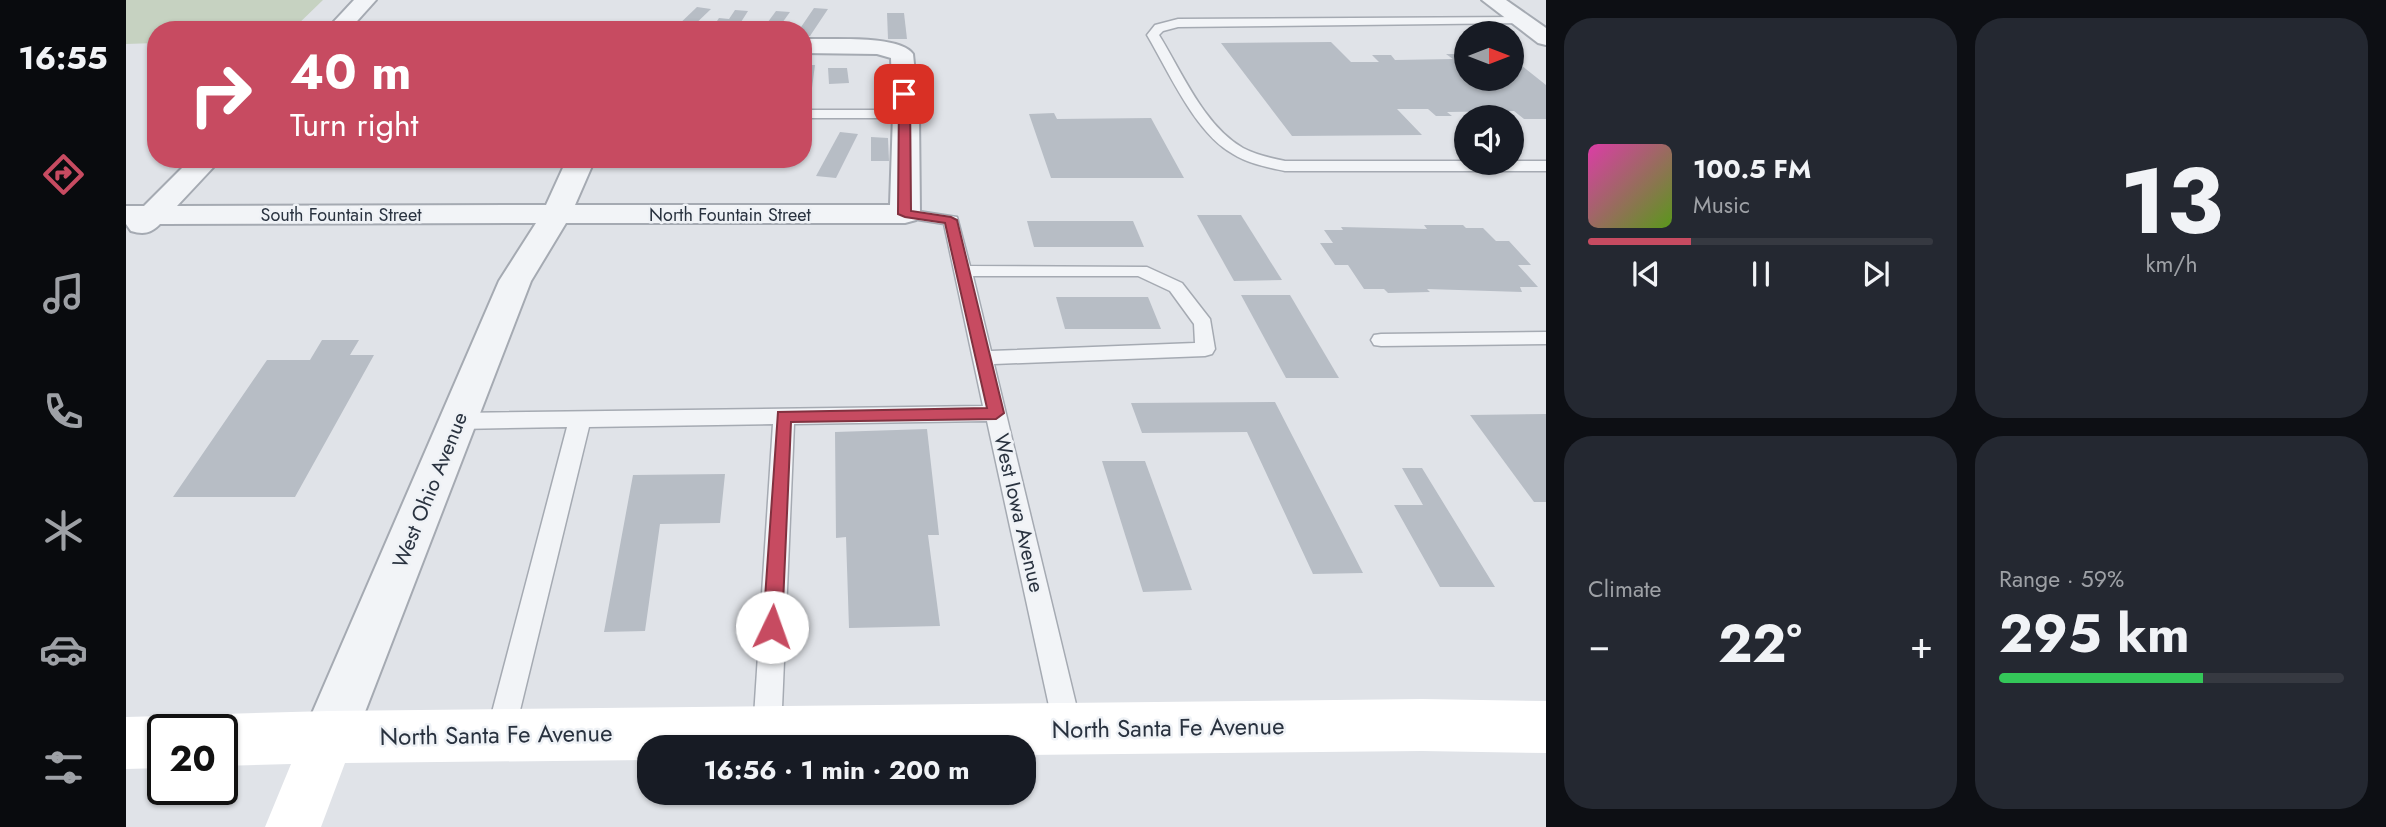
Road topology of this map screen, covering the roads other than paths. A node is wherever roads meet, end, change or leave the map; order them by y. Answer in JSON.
{"nodes":[{"id":1,"x":366,"y":0,"type":"edge"},
{"id":2,"x":1492,"y":0,"type":"edge"},
{"id":3,"x":346,"y":21,"type":"edge"},
{"id":4,"x":1521,"y":21,"type":"edge"},
{"id":5,"x":1454,"y":22,"type":"edge"},
{"id":6,"x":1524,"y":23,"type":"edge"},
{"id":7,"x":1546,"y":38,"type":"edge"},
{"id":8,"x":812,"y":46,"type":"edge"},
{"id":9,"x":812,"y":114,"type":"edge"},
{"id":10,"x":906,"y":114,"type":"junction"},
{"id":11,"x":1546,"y":166,"type":"edge"},
{"id":12,"x":196,"y":168,"type":"edge"},
{"id":13,"x":578,"y":168,"type":"edge"},
{"id":14,"x":905,"y":214,"type":"junction"},
{"id":15,"x":139,"y":215,"type":"edge"},
{"id":16,"x":556,"y":216,"type":"junction"},
{"id":17,"x":126,"y":241,"type":"edge"},
{"id":18,"x":963,"y":271,"type":"junction"},
{"id":19,"x":1546,"y":338,"type":"edge"},
{"id":20,"x":1381,"y":340,"type":"dead end"},
{"id":21,"x":983,"y":358,"type":"junction"},
{"id":22,"x":996,"y":413,"type":"junction"},
{"id":23,"x":784,"y":416,"type":"junction"},
{"id":24,"x":580,"y":419,"type":"junction"},
{"id":25,"x":458,"y":421,"type":"junction"},
{"id":26,"x":1546,"y":727,"type":"edge"},
{"id":27,"x":1068,"y":729,"type":"junction"},
{"id":28,"x":767,"y":732,"type":"junction"},
{"id":29,"x":500,"y":735,"type":"junction"},
{"id":30,"x":329,"y":737,"type":"junction"},
{"id":31,"x":238,"y":740,"type":"edge"},
{"id":32,"x":147,"y":742,"type":"edge"},
{"id":33,"x":126,"y":743,"type":"edge"},
{"id":34,"x":293,"y":827,"type":"edge"}],
"edges":[{"from":1,"to":3,"type":"street"},
{"from":2,"to":4,"type":"street"},
{"from":5,"to":11,"type":"lane"},
{"from":6,"to":7,"type":"street"},
{"from":8,"to":10,"type":"street"},
{"from":9,"to":10,"type":"lane"},
{"from":10,"to":14,"type":"street"},
{"from":12,"to":15,"type":"street"},
{"from":13,"to":16,"type":"street","name":"West Ohio Avenue"},
{"from":14,"to":16,"type":"street","name":"North Fountain Street"},
{"from":14,"to":18,"type":"lane","name":"West Iowa Avenue"},
{"from":15,"to":16,"type":"street","name":"South Fountain Street"},
{"from":15,"to":17,"type":"street"},
{"from":16,"to":25,"type":"street","name":"West Ohio Avenue"},
{"from":18,"to":21,"type":"lane","name":"West Iowa Avenue"},
{"from":18,"to":21,"type":"lane"},
{"from":19,"to":20,"type":"lane"},
{"from":21,"to":22,"type":"lane","name":"West Iowa Avenue"},
{"from":22,"to":23,"type":"lane"},
{"from":22,"to":27,"type":"lane","name":"West Iowa Avenue"},
{"from":23,"to":24,"type":"lane"},
{"from":23,"to":28,"type":"lane"},
{"from":24,"to":25,"type":"lane"},
{"from":24,"to":29,"type":"lane"},
{"from":25,"to":30,"type":"street","name":"West Ohio Avenue"},
{"from":26,"to":27,"type":"main road","name":"North Santa Fe Avenue"},
{"from":27,"to":28,"type":"main road","name":"North Santa Fe Avenue"},
{"from":28,"to":29,"type":"main road","name":"North Santa Fe Avenue"},
{"from":29,"to":30,"type":"main road","name":"North Santa Fe Avenue"},
{"from":30,"to":31,"type":"main road","name":"North Santa Fe Avenue"},
{"from":30,"to":34,"type":"main road","name":"West Ohio Avenue"},
{"from":32,"to":33,"type":"main road"}]}
